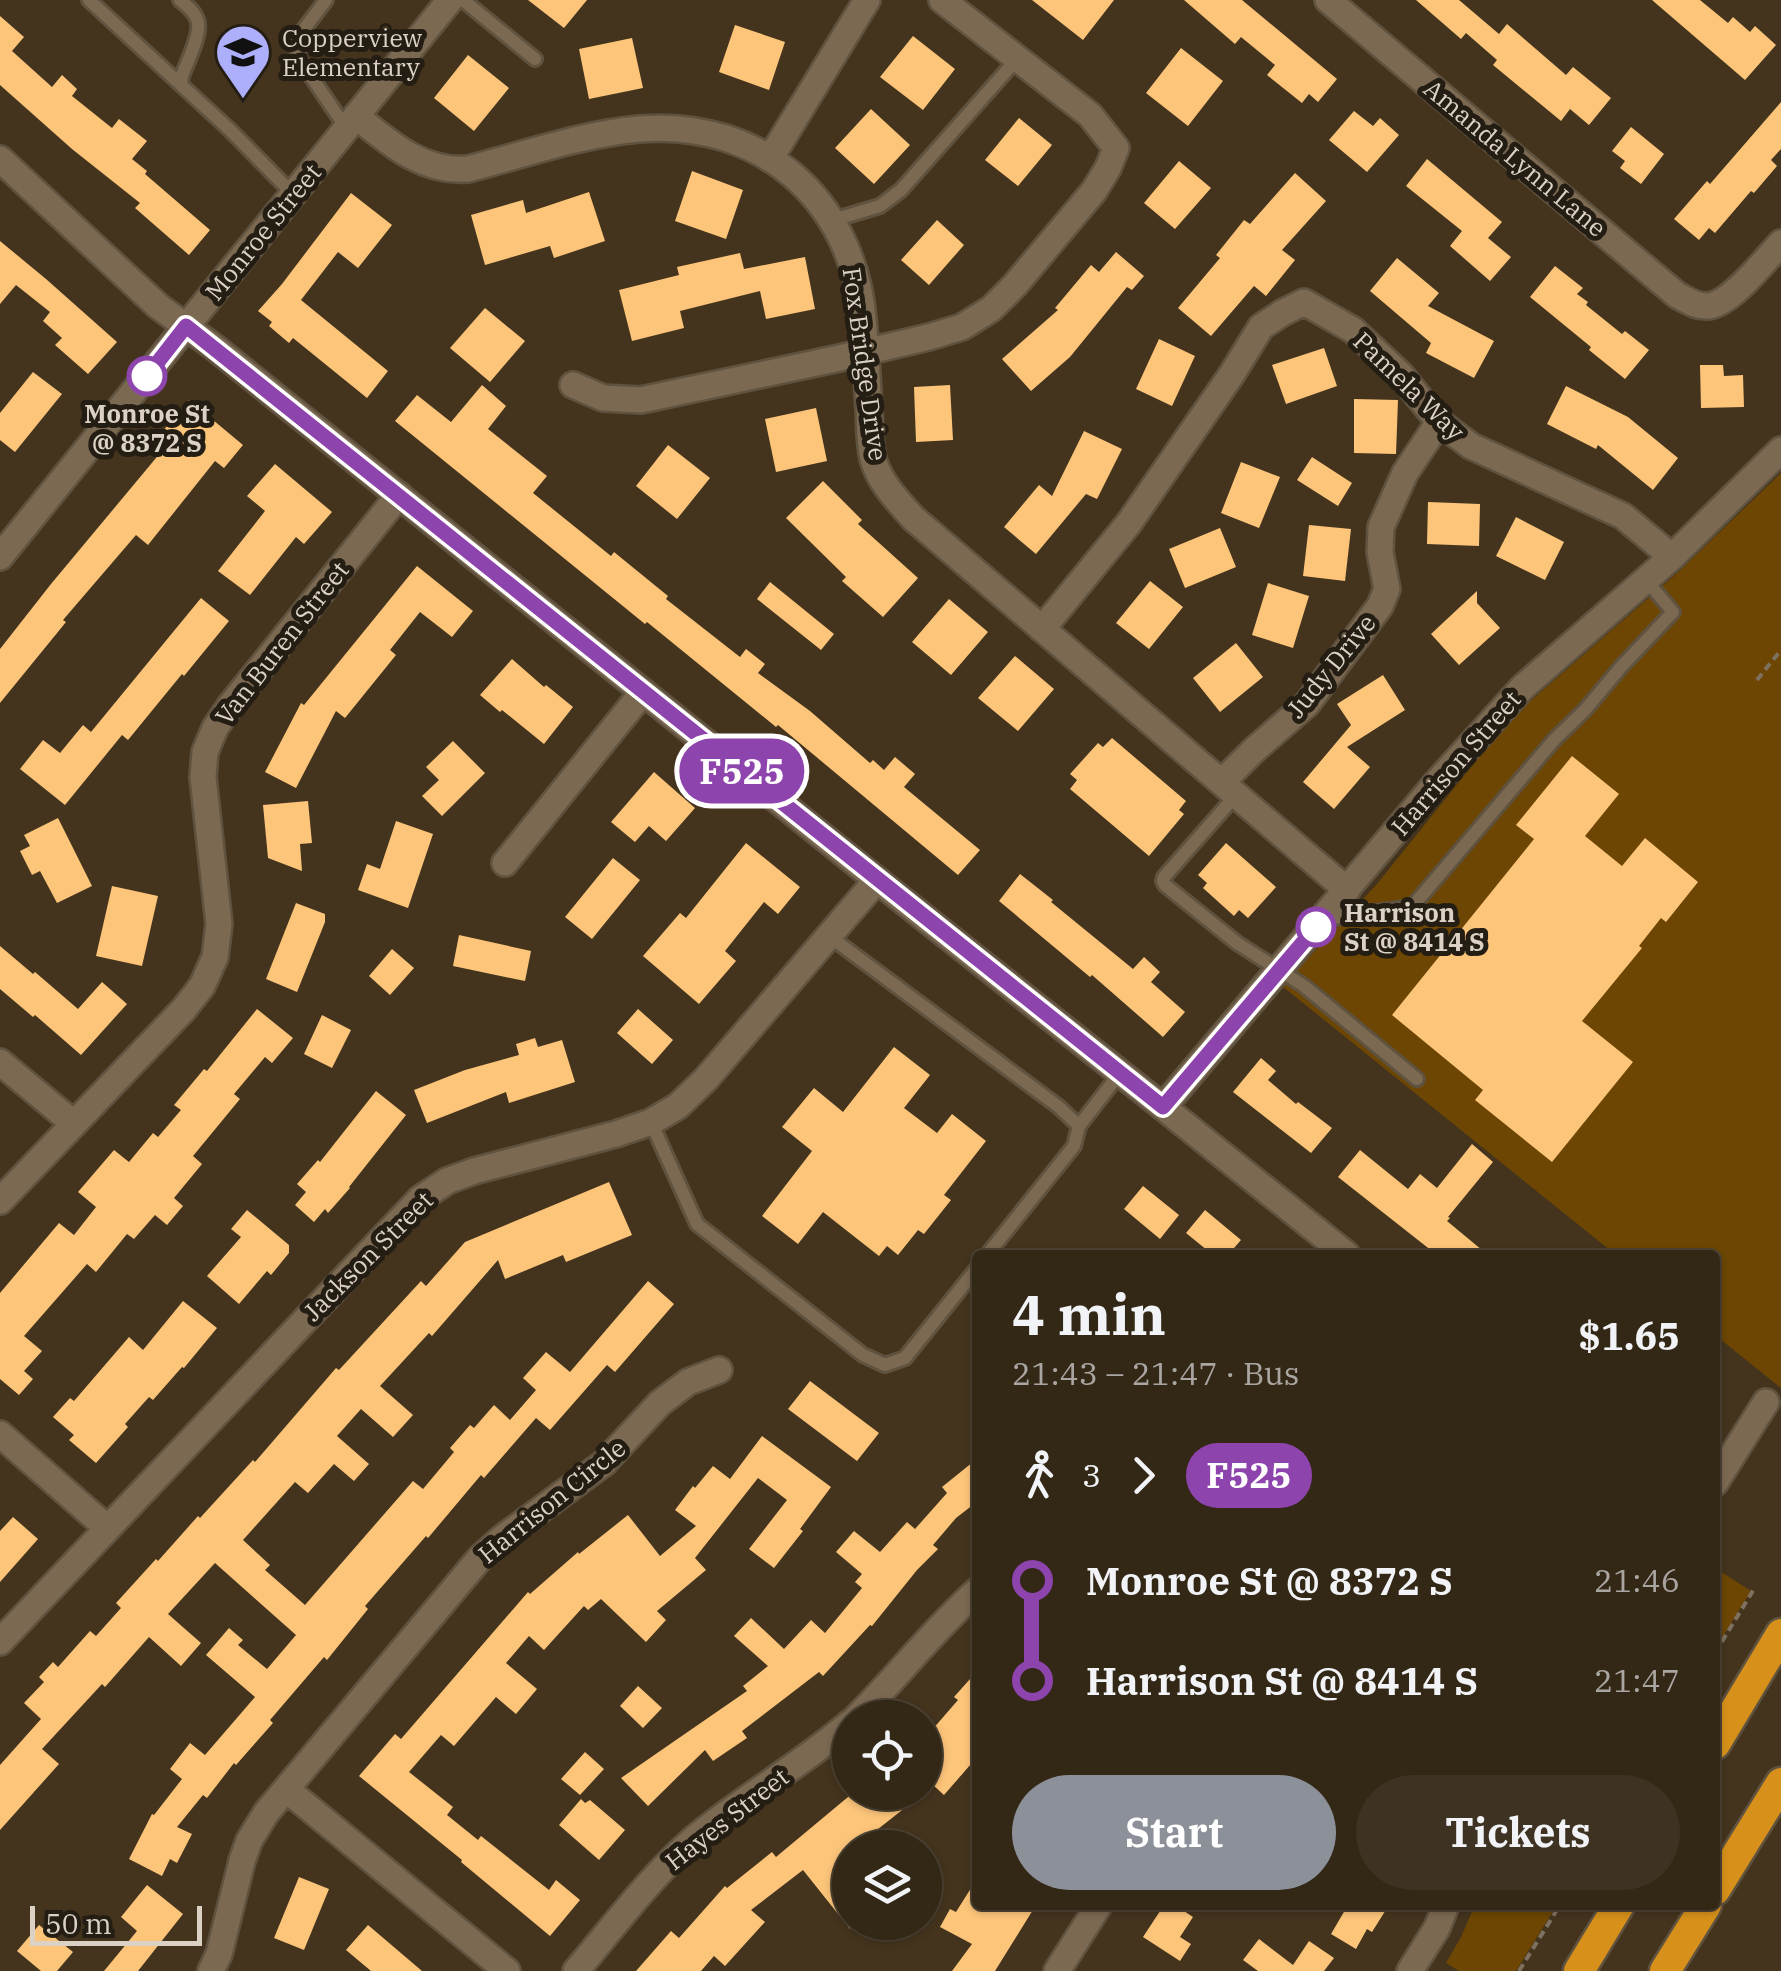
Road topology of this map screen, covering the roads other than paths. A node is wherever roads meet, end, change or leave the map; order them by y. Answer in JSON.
{"nodes":[{"id":1,"x":90,"y":0,"type":"edge"},
{"id":2,"x":180,"y":0,"type":"edge"},
{"id":3,"x":326,"y":0,"type":"edge"},
{"id":4,"x":450,"y":0,"type":"edge"},
{"id":5,"x":463,"y":0,"type":"edge"},
{"id":6,"x":868,"y":0,"type":"edge"},
{"id":7,"x":942,"y":0,"type":"edge"},
{"id":8,"x":1328,"y":0,"type":"edge"},
{"id":9,"x":535,"y":59,"type":"dead end"},
{"id":10,"x":1018,"y":59,"type":"junction"},
{"id":11,"x":182,"y":84,"type":"junction"},
{"id":12,"x":351,"y":122,"type":"junction"},
{"id":13,"x":0,"y":159,"type":"edge"},
{"id":14,"x":770,"y":159,"type":"junction"},
{"id":15,"x":293,"y":194,"type":"junction"},
{"id":16,"x":833,"y":220,"type":"junction"},
{"id":17,"x":1781,"y":243,"type":"edge"},
{"id":18,"x":186,"y":326,"type":"junction"},
{"id":19,"x":865,"y":352,"type":"junction"},
{"id":20,"x":572,"y":385,"type":"dead end"},
{"id":21,"x":1439,"y":422,"type":"junction"},
{"id":22,"x":1781,"y":450,"type":"edge"},
{"id":23,"x":399,"y":495,"type":"junction"},
{"id":24,"x":0,"y":557,"type":"edge"},
{"id":25,"x":1672,"y":557,"type":"junction"},
{"id":26,"x":1646,"y":580,"type":"junction"},
{"id":27,"x":1042,"y":629,"type":"junction"},
{"id":28,"x":643,"y":692,"type":"junction"},
{"id":29,"x":1230,"y":788,"type":"junction"},
{"id":30,"x":505,"y":862,"type":"dead end"},
{"id":31,"x":877,"y":880,"type":"junction"},
{"id":32,"x":1348,"y":890,"type":"junction"},
{"id":33,"x":1324,"y":919,"type":"junction"},
{"id":34,"x":828,"y":936,"type":"junction"},
{"id":35,"x":1280,"y":970,"type":"junction"},
{"id":36,"x":0,"y":1062,"type":"edge"},
{"id":37,"x":1120,"y":1074,"type":"junction"},
{"id":38,"x":1418,"y":1078,"type":"dead end"},
{"id":39,"x":1163,"y":1107,"type":"junction"},
{"id":40,"x":651,"y":1122,"type":"junction"},
{"id":41,"x":73,"y":1123,"type":"junction"},
{"id":42,"x":1079,"y":1126,"type":"junction"},
{"id":43,"x":0,"y":1201,"type":"edge"},
{"id":44,"x":991,"y":1250,"type":"edge"},
{"id":45,"x":1341,"y":1250,"type":"edge"},
{"id":46,"x":972,"y":1275,"type":"edge"},
{"id":47,"x":719,"y":1370,"type":"dead end"},
{"id":48,"x":1766,"y":1402,"type":"dead end"},
{"id":49,"x":0,"y":1434,"type":"edge"},
{"id":50,"x":1720,"y":1475,"type":"edge"},
{"id":51,"x":107,"y":1528,"type":"junction"},
{"id":52,"x":972,"y":1595,"type":"edge"},
{"id":53,"x":1781,"y":1634,"type":"edge"},
{"id":54,"x":0,"y":1642,"type":"edge"},
{"id":55,"x":874,"y":1700,"type":"edge"},
{"id":56,"x":1720,"y":1736,"type":"edge"},
{"id":57,"x":832,"y":1738,"type":"edge"},
{"id":58,"x":1781,"y":1783,"type":"edge"},
{"id":59,"x":286,"y":1789,"type":"junction"},
{"id":60,"x":1720,"y":1882,"type":"edge"},
{"id":61,"x":1096,"y":1910,"type":"edge"},
{"id":62,"x":1444,"y":1910,"type":"edge"},
{"id":63,"x":1616,"y":1910,"type":"edge"},
{"id":64,"x":1703,"y":1910,"type":"edge"},
{"id":65,"x":210,"y":1971,"type":"edge"},
{"id":66,"x":507,"y":1971,"type":"edge"},
{"id":67,"x":576,"y":1971,"type":"edge"},
{"id":68,"x":1058,"y":1971,"type":"edge"},
{"id":69,"x":1410,"y":1971,"type":"edge"},
{"id":70,"x":1580,"y":1971,"type":"edge"},
{"id":71,"x":1665,"y":1971,"type":"edge"}],
"edges":[{"from":1,"to":11,"type":"lane"},
{"from":2,"to":11,"type":"lane"},
{"from":3,"to":12,"type":"lane"},
{"from":4,"to":12,"type":"street","name":"Monroe Street"},
{"from":5,"to":9,"type":"lane"},
{"from":6,"to":14,"type":"street"},
{"from":7,"to":10,"type":"street"},
{"from":8,"to":17,"type":"street","name":"Amanda Lynn Lane"},
{"from":10,"to":16,"type":"lane"},
{"from":10,"to":19,"type":"street"},
{"from":11,"to":15,"type":"lane"},
{"from":12,"to":14,"type":"street","name":"Fox Bridge Drive"},
{"from":12,"to":15,"type":"street","name":"Monroe Street"},
{"from":13,"to":18,"type":"street"},
{"from":14,"to":16,"type":"street","name":"Fox Bridge Drive"},
{"from":15,"to":18,"type":"street","name":"Monroe Street"},
{"from":16,"to":19,"type":"street","name":"Fox Bridge Drive"},
{"from":18,"to":23,"type":"street"},
{"from":18,"to":24,"type":"street","name":"Monroe Street"},
{"from":19,"to":20,"type":"street"},
{"from":19,"to":27,"type":"street","name":"Fox Bridge Drive"},
{"from":21,"to":25,"type":"street","name":"Pamela Way"},
{"from":21,"to":27,"type":"street","name":"Pamela Way"},
{"from":21,"to":29,"type":"street","name":"Judy Drive"},
{"from":22,"to":25,"type":"street","name":"Harrison Street"},
{"from":23,"to":28,"type":"street"},
{"from":23,"to":41,"type":"street","name":"Van Buren Street"},
{"from":25,"to":26,"type":"street","name":"Harrison Street"},
{"from":26,"to":32,"type":"street","name":"Harrison Street"},
{"from":26,"to":33,"type":"lane"},
{"from":27,"to":29,"type":"street","name":"Fox Bridge Drive"},
{"from":28,"to":30,"type":"street"},
{"from":28,"to":31,"type":"street"},
{"from":29,"to":32,"type":"street","name":"Fox Bridge Drive"},
{"from":29,"to":35,"type":"lane"},
{"from":31,"to":34,"type":"street","name":"Jackson Street"},
{"from":31,"to":37,"type":"street"},
{"from":32,"to":33,"type":"street","name":"Harrison Street"},
{"from":33,"to":35,"type":"street","name":"Harrison Street"},
{"from":34,"to":40,"type":"street","name":"Jackson Street"},
{"from":34,"to":42,"type":"lane"},
{"from":35,"to":38,"type":"lane"},
{"from":35,"to":39,"type":"street","name":"Harrison Street"},
{"from":36,"to":41,"type":"street"},
{"from":37,"to":39,"type":"street"},
{"from":37,"to":42,"type":"lane"},
{"from":39,"to":45,"type":"street"},
{"from":40,"to":46,"type":"lane"},
{"from":40,"to":51,"type":"street","name":"Jackson Street"},
{"from":41,"to":43,"type":"street","name":"Van Buren Street"},
{"from":42,"to":44,"type":"lane"},
{"from":47,"to":59,"type":"street","name":"Harrison Circle"},
{"from":48,"to":50,"type":"street"},
{"from":49,"to":51,"type":"street"},
{"from":51,"to":54,"type":"street","name":"Jackson Street"},
{"from":52,"to":55,"type":"street"},
{"from":53,"to":56,"type":"highway"},
{"from":57,"to":67,"type":"street","name":"Hayes Street"},
{"from":58,"to":60,"type":"highway"},
{"from":59,"to":65,"type":"street"},
{"from":59,"to":66,"type":"street"},
{"from":61,"to":68,"type":"street"},
{"from":62,"to":69,"type":"street"},
{"from":63,"to":70,"type":"highway"},
{"from":64,"to":71,"type":"highway"}]}
